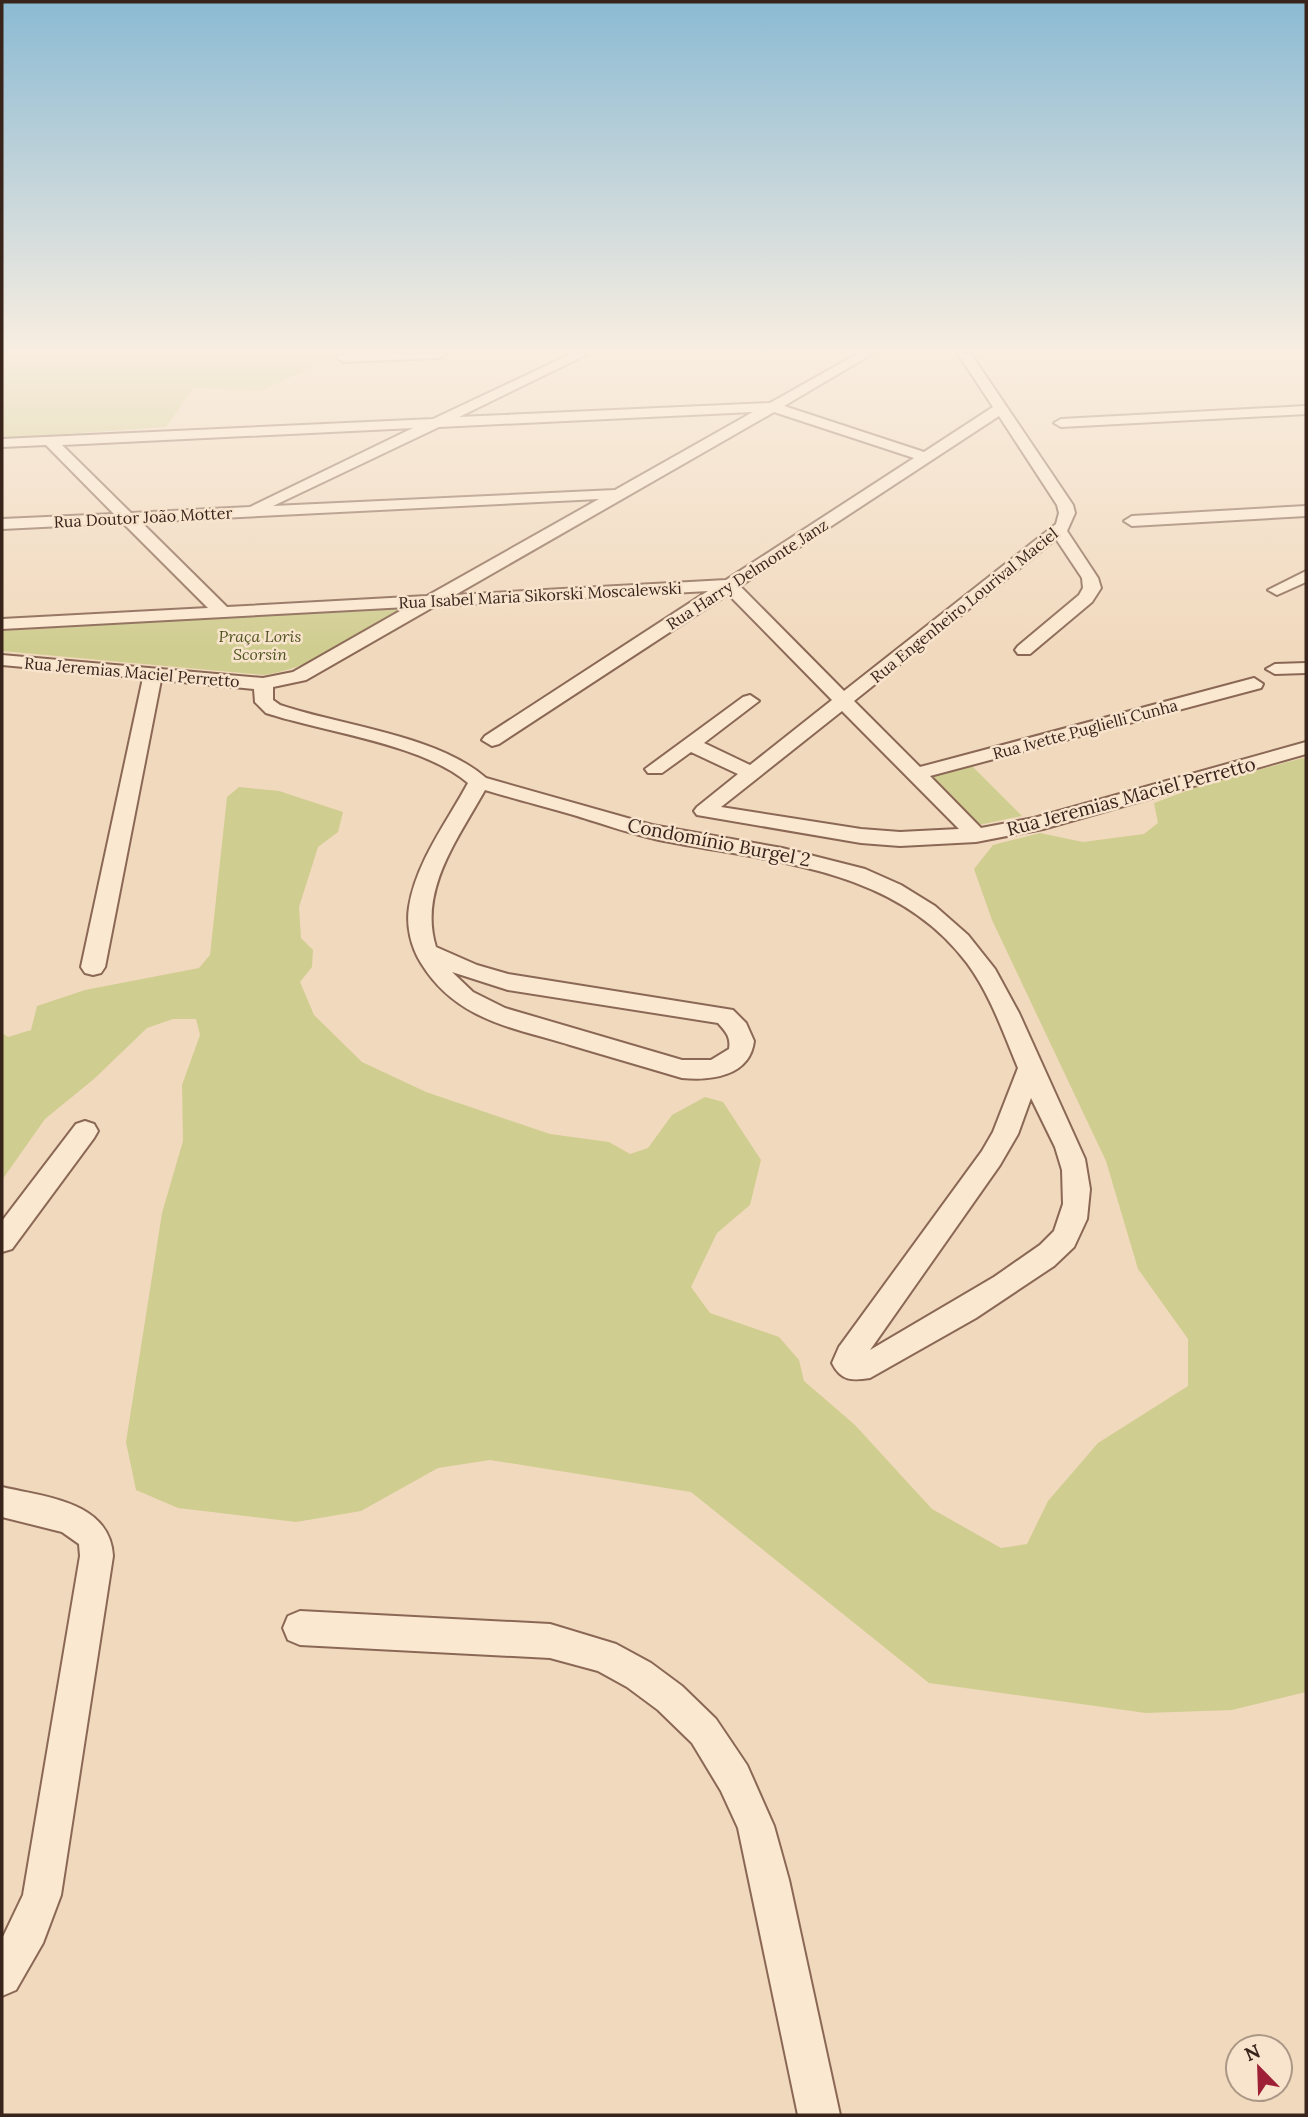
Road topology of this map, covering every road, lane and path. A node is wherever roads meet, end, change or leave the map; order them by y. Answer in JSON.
{"nodes":[{"id":1,"x":62,"y":453,"type":"edge"},
{"id":2,"x":373,"y":453,"type":"edge"},
{"id":3,"x":691,"y":453,"type":"edge"},
{"id":4,"x":913,"y":453,"type":"edge"},
{"id":5,"x":932,"y":453,"type":"edge"},
{"id":6,"x":1031,"y":453,"type":"edge"},
{"id":7,"x":926,"y":457,"type":"junction"},
{"id":8,"x":619,"y":494,"type":"junction"},
{"id":9,"x":1306,"y":511,"type":"edge"},
{"id":10,"x":248,"y":512,"type":"junction"},
{"id":11,"x":128,"y":518,"type":"junction"},
{"id":12,"x":1132,"y":521,"type":"dead end"},
{"id":13,"x":2,"y":524,"type":"edge"},
{"id":14,"x":1059,"y":531,"type":"junction"},
{"id":15,"x":1306,"y":576,"type":"edge"},
{"id":16,"x":729,"y":585,"type":"junction"},
{"id":17,"x":1277,"y":590,"type":"dead end"},
{"id":18,"x":435,"y":601,"type":"junction"},
{"id":19,"x":222,"y":612,"type":"junction"},
{"id":20,"x":2,"y":624,"type":"edge"},
{"id":21,"x":1024,"y":650,"type":"dead end"},
{"id":22,"x":2,"y":660,"type":"edge"},
{"id":23,"x":1306,"y":668,"type":"edge"},
{"id":24,"x":1275,"y":669,"type":"dead end"},
{"id":25,"x":153,"y":675,"type":"junction"},
{"id":26,"x":263,"y":684,"type":"junction"},
{"id":27,"x":1254,"y":684,"type":"dead end"},
{"id":28,"x":750,"y":701,"type":"dead end"},
{"id":29,"x":843,"y":701,"type":"junction"},
{"id":30,"x":492,"y":740,"type":"dead end"},
{"id":31,"x":692,"y":745,"type":"junction"},
{"id":32,"x":1306,"y":748,"type":"edge"},
{"id":33,"x":655,"y":769,"type":"dead end"},
{"id":34,"x":751,"y":774,"type":"junction"},
{"id":35,"x":915,"y":774,"type":"junction"},
{"id":36,"x":479,"y":782,"type":"junction"},
{"id":37,"x":704,"y":811,"type":"joint"},
{"id":38,"x":976,"y":835,"type":"junction"},
{"id":39,"x":428,"y":952,"type":"junction"},
{"id":40,"x":93,"y":967,"type":"dead end"},
{"id":41,"x":1030,"y":1069,"type":"junction"},
{"id":42,"x":85,"y":1131,"type":"dead end"},
{"id":43,"x":2,"y":1241,"type":"edge"},
{"id":44,"x":2,"y":1502,"type":"edge"},
{"id":45,"x":300,"y":1628,"type":"dead end"},
{"id":46,"x":2,"y":1976,"type":"edge"},
{"id":47,"x":819,"y":2115,"type":"edge"}],
"edges":[{"from":1,"to":11,"type":"street"},
{"from":2,"to":10,"type":"street"},
{"from":3,"to":8,"type":"street","name":"Rua Jeremias Maciel Perretto"},
{"from":4,"to":7,"type":"street"},
{"from":5,"to":7,"type":"street","name":"Rua Harry Delmonte Janz"},
{"from":6,"to":14,"type":"street","name":"Rua Engenheiro Lourival Maciel"},
{"from":7,"to":16,"type":"street","name":"Rua Harry Delmonte Janz"},
{"from":8,"to":10,"type":"street","name":"Rua Doutor João Motter"},
{"from":8,"to":18,"type":"street","name":"Rua Jeremias Maciel Perretto"},
{"from":9,"to":12,"type":"street"},
{"from":10,"to":11,"type":"street","name":"Rua Doutor João Motter"},
{"from":11,"to":13,"type":"street","name":"Rua Doutor João Motter"},
{"from":11,"to":19,"type":"street"},
{"from":14,"to":21,"type":"street"},
{"from":14,"to":29,"type":"street","name":"Rua Engenheiro Lourival Maciel"},
{"from":15,"to":17,"type":"street"},
{"from":16,"to":18,"type":"street","name":"Rua Isabel Maria Sikorski Moscalewski"},
{"from":16,"to":29,"type":"street"},
{"from":16,"to":30,"type":"street","name":"Rua Harry Delmonte Janz"},
{"from":18,"to":19,"type":"street","name":"Rua Isabel Maria Sikorski Moscalewski"},
{"from":18,"to":26,"type":"street","name":"Rua Jeremias Maciel Perretto"},
{"from":19,"to":20,"type":"street","name":"Rua Isabel Maria Sikorski Moscalewski"},
{"from":22,"to":25,"type":"street","name":"Rua Jeremias Maciel Perretto"},
{"from":23,"to":24,"type":"street"},
{"from":25,"to":26,"type":"street","name":"Rua Jeremias Maciel Perretto"},
{"from":25,"to":40,"type":"street"},
{"from":26,"to":36,"type":"street","name":"Condomínio Burgel 2"},
{"from":27,"to":35,"type":"street","name":"Rua Ivette Puglielli Cunha"},
{"from":28,"to":31,"type":"street"},
{"from":29,"to":34,"type":"street","name":"Rua Engenheiro Lourival Maciel"},
{"from":29,"to":35,"type":"street"},
{"from":31,"to":33,"type":"street"},
{"from":31,"to":34,"type":"street"},
{"from":32,"to":38,"type":"street","name":"Rua Jeremias Maciel Perretto"},
{"from":34,"to":37,"type":"street","name":"Rua Engenheiro Lourival Maciel"},
{"from":35,"to":38,"type":"street"},
{"from":36,"to":39,"type":"street"},
{"from":36,"to":41,"type":"street","name":"Condomínio Burgel 2"},
{"from":37,"to":38,"type":"street","name":"Rua Jeremias Maciel Perretto"},
{"from":39,"to":39,"type":"street"},
{"from":41,"to":41,"type":"street","name":"Condomínio Burgel 2"},
{"from":42,"to":43,"type":"street"},
{"from":44,"to":46,"type":"street"},
{"from":45,"to":47,"type":"street"}]}
